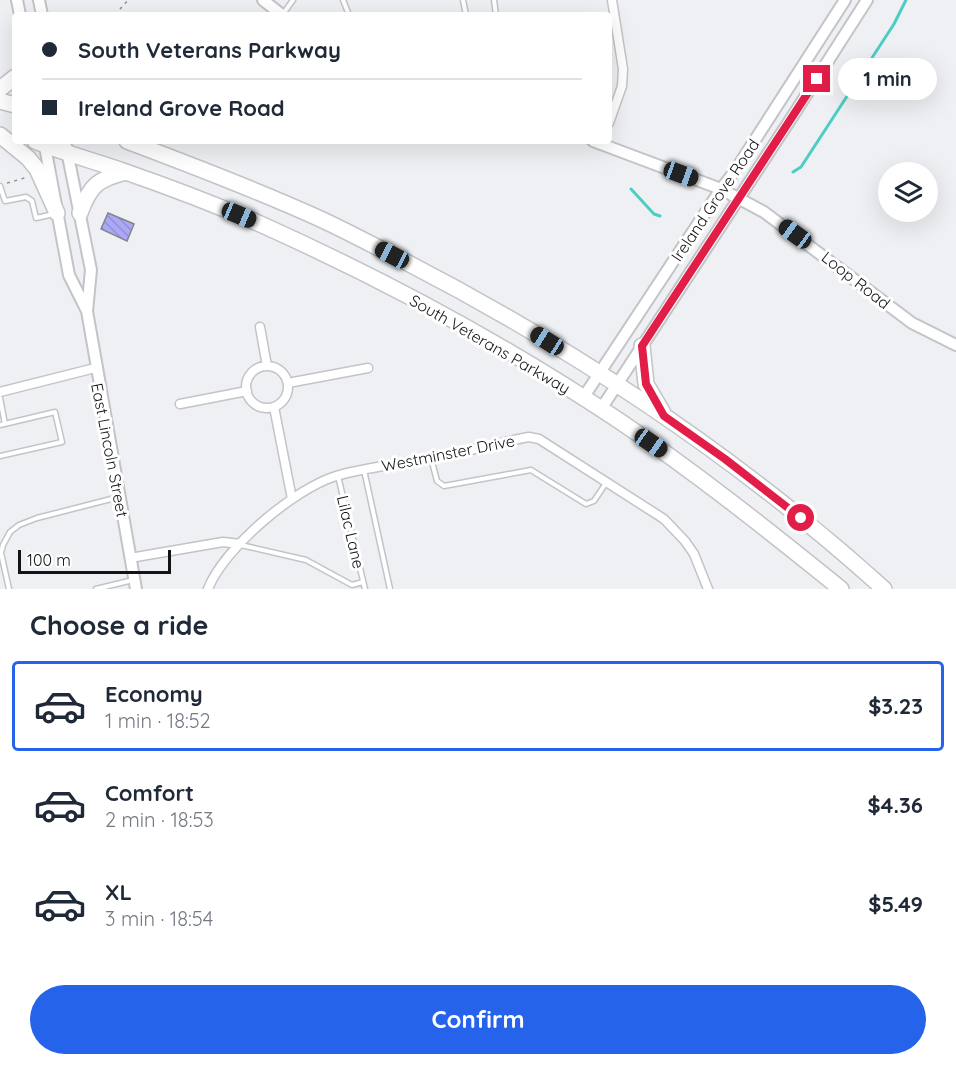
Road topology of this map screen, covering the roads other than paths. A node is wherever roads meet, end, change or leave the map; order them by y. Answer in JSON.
{"nodes":[{"id":1,"x":263,"y":0,"type":"edge"},
{"id":2,"x":612,"y":0,"type":"edge"},
{"id":3,"x":844,"y":0,"type":"edge"},
{"id":4,"x":867,"y":0,"type":"edge"},
{"id":5,"x":278,"y":12,"type":"edge"},
{"id":6,"x":613,"y":25,"type":"edge"},
{"id":7,"x":12,"y":79,"type":"edge"},
{"id":8,"x":0,"y":89,"type":"edge"},
{"id":9,"x":612,"y":114,"type":"edge"},
{"id":10,"x":0,"y":135,"type":"edge"},
{"id":11,"x":42,"y":144,"type":"edge"},
{"id":12,"x":135,"y":144,"type":"edge"},
{"id":13,"x":604,"y":144,"type":"edge"},
{"id":14,"x":66,"y":147,"type":"edge"},
{"id":15,"x":126,"y":172,"type":"junction"},
{"id":16,"x":0,"y":186,"type":"edge"},
{"id":17,"x":721,"y":189,"type":"junction"},
{"id":18,"x":739,"y":197,"type":"junction"},
{"id":19,"x":57,"y":213,"type":"junction"},
{"id":20,"x":80,"y":213,"type":"junction"},
{"id":21,"x":87,"y":311,"type":"junction"},
{"id":22,"x":260,"y":327,"type":"dead end"},
{"id":23,"x":956,"y":345,"type":"edge"},
{"id":24,"x":642,"y":346,"type":"junction"},
{"id":25,"x":267,"y":366,"type":"junction"},
{"id":26,"x":95,"y":368,"type":"junction"},
{"id":27,"x":368,"y":368,"type":"dead end"},
{"id":28,"x":599,"y":373,"type":"junction"},
{"id":29,"x":288,"y":383,"type":"junction"},
{"id":30,"x":616,"y":384,"type":"junction"},
{"id":31,"x":247,"y":391,"type":"junction"},
{"id":32,"x":0,"y":392,"type":"edge"},
{"id":33,"x":0,"y":398,"type":"edge"},
{"id":34,"x":583,"y":398,"type":"junction"},
{"id":35,"x":180,"y":404,"type":"dead end"},
{"id":36,"x":274,"y":407,"type":"junction"},
{"id":37,"x":600,"y":409,"type":"junction"},
{"id":38,"x":664,"y":416,"type":"junction"},
{"id":39,"x":6,"y":424,"type":"junction"},
{"id":40,"x":0,"y":425,"type":"edge"},
{"id":41,"x":0,"y":456,"type":"edge"},
{"id":42,"x":431,"y":458,"type":"junction"},
{"id":43,"x":364,"y":469,"type":"junction"},
{"id":44,"x":338,"y":476,"type":"junction"},
{"id":45,"x":606,"y":483,"type":"junction"},
{"id":46,"x":119,"y":497,"type":"junction"},
{"id":47,"x":292,"y":499,"type":"junction"},
{"id":48,"x":240,"y":544,"type":"junction"},
{"id":49,"x":130,"y":558,"type":"junction"},
{"id":50,"x":363,"y":582,"type":"junction"},
{"id":51,"x":135,"y":584,"type":"edge"},
{"id":52,"x":113,"y":587,"type":"edge"},
{"id":53,"x":9,"y":589,"type":"edge"},
{"id":54,"x":96,"y":589,"type":"edge"},
{"id":55,"x":208,"y":589,"type":"edge"},
{"id":56,"x":365,"y":589,"type":"edge"},
{"id":57,"x":390,"y":589,"type":"edge"},
{"id":58,"x":708,"y":589,"type":"edge"},
{"id":59,"x":841,"y":589,"type":"edge"},
{"id":60,"x":884,"y":589,"type":"edge"}],
"edges":[{"from":1,"to":5,"type":"main road"},
{"from":2,"to":6,"type":"street"},
{"from":3,"to":17,"type":"main road","name":"Ireland Grove Road"},
{"from":4,"to":18,"type":"main road","name":"Ireland Grove Road"},
{"from":6,"to":9,"type":"street"},
{"from":7,"to":8,"type":"highway"},
{"from":10,"to":19,"type":"highway"},
{"from":11,"to":19,"type":"main road","name":"East Lincoln Street"},
{"from":12,"to":28,"type":"highway","name":"South Veterans Parkway"},
{"from":13,"to":17,"type":"main road","name":"Loop Road"},
{"from":14,"to":15,"type":"highway","name":"South Veterans Parkway"},
{"from":14,"to":20,"type":"main road","name":"East Lincoln Street"},
{"from":15,"to":20,"type":"highway"},
{"from":15,"to":34,"type":"highway","name":"South Veterans Parkway"},
{"from":16,"to":19,"type":"lane"},
{"from":17,"to":18,"type":"main road","name":"Loop Road"},
{"from":17,"to":28,"type":"main road","name":"Ireland Grove Road"},
{"from":18,"to":23,"type":"main road","name":"Loop Road"},
{"from":18,"to":24,"type":"main road","name":"Ireland Grove Road"},
{"from":19,"to":21,"type":"main road","name":"East Lincoln Street"},
{"from":20,"to":21,"type":"main road","name":"East Lincoln Street"},
{"from":21,"to":26,"type":"main road","name":"East Lincoln Street"},
{"from":22,"to":25,"type":"street"},
{"from":24,"to":30,"type":"main road","name":"Ireland Grove Road"},
{"from":24,"to":38,"type":"highway"},
{"from":25,"to":29,"type":"street"},
{"from":25,"to":31,"type":"street"},
{"from":26,"to":32,"type":"street"},
{"from":26,"to":46,"type":"main road","name":"East Lincoln Street"},
{"from":27,"to":29,"type":"street"},
{"from":28,"to":30,"type":"highway","name":"South Veterans Parkway"},
{"from":28,"to":34,"type":"main road","name":"Ireland Grove Road"},
{"from":29,"to":36,"type":"street"},
{"from":30,"to":37,"type":"main road","name":"Ireland Grove Road"},
{"from":30,"to":38,"type":"highway","name":"South Veterans Parkway"},
{"from":31,"to":35,"type":"street"},
{"from":31,"to":36,"type":"street"},
{"from":33,"to":39,"type":"lane"},
{"from":34,"to":37,"type":"highway","name":"South Veterans Parkway"},
{"from":36,"to":47,"type":"street"},
{"from":37,"to":59,"type":"highway","name":"South Veterans Parkway"},
{"from":38,"to":60,"type":"highway","name":"South Veterans Parkway"},
{"from":39,"to":40,"type":"lane"},
{"from":39,"to":41,"type":"lane"},
{"from":42,"to":43,"type":"street","name":"Westminster Drive"},
{"from":42,"to":45,"type":"street","name":"Westminster Drive"},
{"from":42,"to":45,"type":"lane"},
{"from":43,"to":44,"type":"street","name":"Westminster Drive"},
{"from":43,"to":57,"type":"lane"},
{"from":44,"to":47,"type":"street","name":"Westminster Drive"},
{"from":44,"to":50,"type":"lane","name":"Lilac Lane"},
{"from":45,"to":58,"type":"street","name":"Westminster Drive"},
{"from":46,"to":49,"type":"main road","name":"East Lincoln Street"},
{"from":46,"to":53,"type":"lane"},
{"from":47,"to":48,"type":"street","name":"Westminster Drive"},
{"from":48,"to":49,"type":"street"},
{"from":48,"to":50,"type":"lane"},
{"from":48,"to":55,"type":"street","name":"Westminster Drive"},
{"from":49,"to":51,"type":"main road","name":"East Lincoln Street"},
{"from":50,"to":56,"type":"lane","name":"Lilac Lane"},
{"from":51,"to":52,"type":"lane"},
{"from":52,"to":54,"type":"lane"}]}
